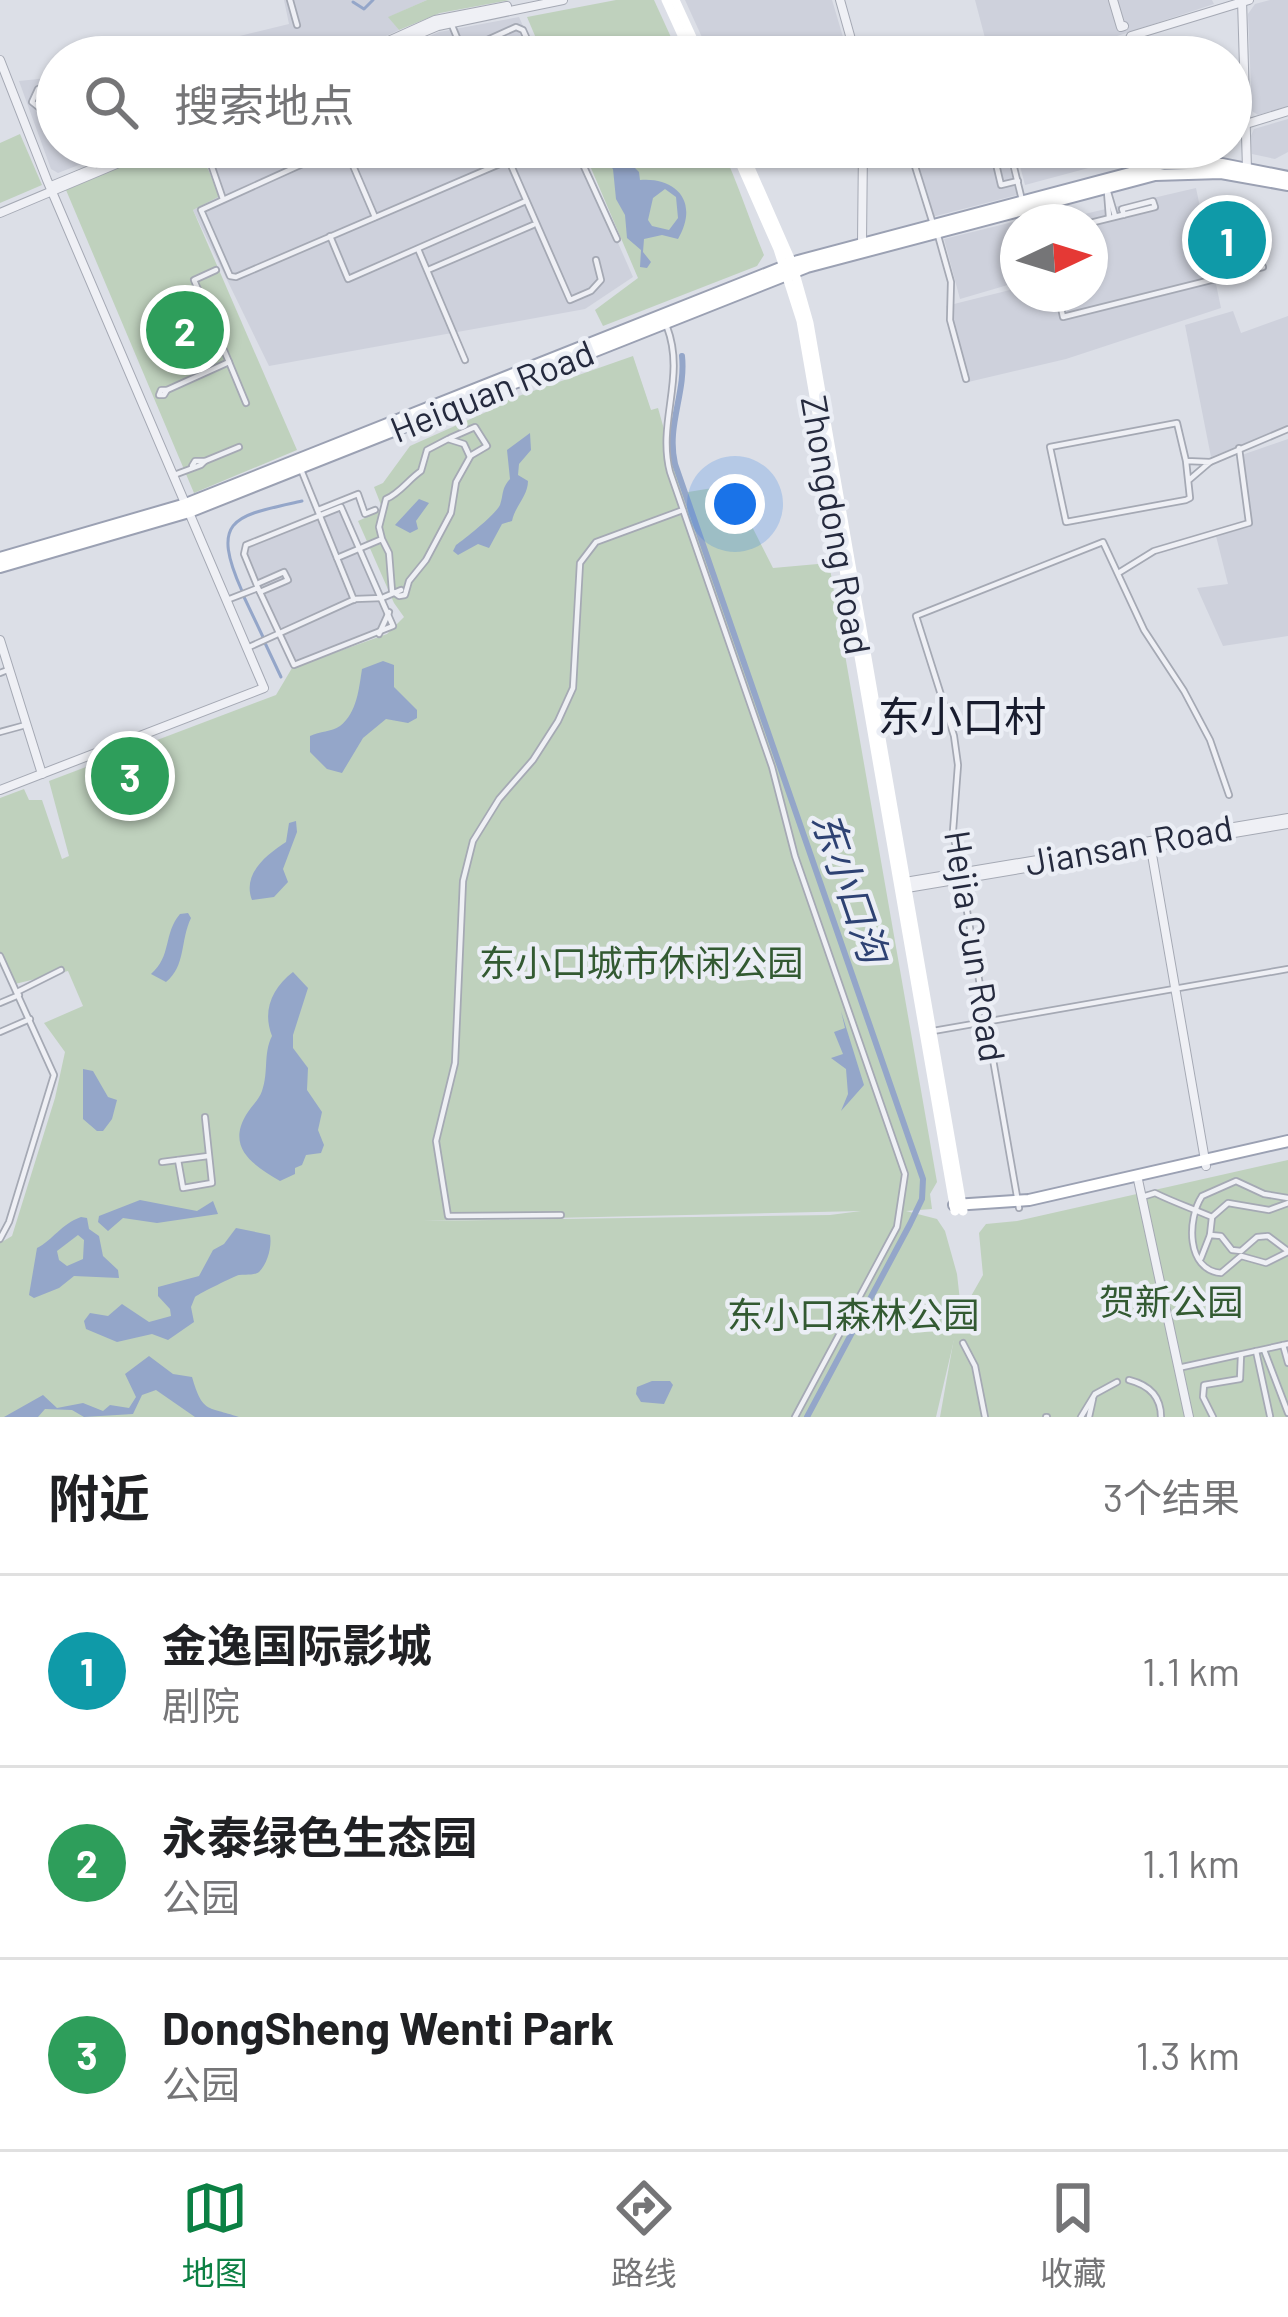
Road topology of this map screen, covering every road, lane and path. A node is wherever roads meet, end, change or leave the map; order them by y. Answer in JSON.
{"nodes":[{"id":1,"x":290,"y":0,"type":"edge"},
{"id":2,"x":538,"y":0,"type":"edge"},
{"id":3,"x":563,"y":0,"type":"edge"},
{"id":4,"x":671,"y":0,"type":"edge"},
{"id":5,"x":840,"y":0,"type":"edge"},
{"id":6,"x":1244,"y":1,"type":"edge"},
{"id":7,"x":452,"y":23,"type":"junction"},
{"id":8,"x":297,"y":25,"type":"dead end"},
{"id":9,"x":400,"y":36,"type":"edge"},
{"id":10,"x":419,"y":36,"type":"edge"},
{"id":11,"x":457,"y":36,"type":"edge"},
{"id":12,"x":499,"y":36,"type":"edge"},
{"id":13,"x":526,"y":36,"type":"edge"},
{"id":14,"x":687,"y":36,"type":"edge"},
{"id":15,"x":850,"y":36,"type":"edge"},
{"id":16,"x":1140,"y":36,"type":"edge"},
{"id":17,"x":1245,"y":36,"type":"edge"},
{"id":18,"x":0,"y":47,"type":"edge"},
{"id":19,"x":0,"y":60,"type":"edge"},
{"id":20,"x":1288,"y":111,"type":"edge"},
{"id":21,"x":1252,"y":122,"type":"edge"},
{"id":22,"x":36,"y":147,"type":"edge"},
{"id":23,"x":36,"y":150,"type":"edge"},
{"id":24,"x":43,"y":168,"type":"edge"},
{"id":25,"x":44,"y":168,"type":"edge"},
{"id":26,"x":96,"y":168,"type":"edge"},
{"id":27,"x":103,"y":168,"type":"edge"},
{"id":28,"x":212,"y":168,"type":"edge"},
{"id":29,"x":294,"y":168,"type":"edge"},
{"id":30,"x":352,"y":168,"type":"edge"},
{"id":31,"x":489,"y":168,"type":"edge"},
{"id":32,"x":512,"y":168,"type":"edge"},
{"id":33,"x":585,"y":168,"type":"edge"},
{"id":34,"x":746,"y":168,"type":"edge"},
{"id":35,"x":863,"y":168,"type":"edge"},
{"id":36,"x":918,"y":168,"type":"edge"},
{"id":37,"x":997,"y":168,"type":"edge"},
{"id":38,"x":1015,"y":168,"type":"edge"},
{"id":39,"x":1151,"y":168,"type":"edge"},
{"id":40,"x":1240,"y":168,"type":"edge"},
{"id":41,"x":1247,"y":169,"type":"joint"},
{"id":42,"x":1018,"y":181,"type":"junction"},
{"id":43,"x":1288,"y":181,"type":"edge"},
{"id":44,"x":1106,"y":187,"type":"junction"},
{"id":45,"x":51,"y":188,"type":"junction"},
{"id":46,"x":223,"y":199,"type":"junction"},
{"id":47,"x":526,"y":201,"type":"junction"},
{"id":48,"x":1028,"y":203,"type":"junction"},
{"id":49,"x":0,"y":211,"type":"edge"},
{"id":50,"x":1124,"y":215,"type":"junction"},
{"id":51,"x":376,"y":217,"type":"junction"},
{"id":52,"x":1112,"y":218,"type":"junction"},
{"id":53,"x":1108,"y":219,"type":"edge"},
{"id":54,"x":536,"y":224,"type":"junction"},
{"id":55,"x":935,"y":228,"type":"junction"},
{"id":56,"x":330,"y":236,"type":"junction"},
{"id":57,"x":617,"y":239,"type":"dead end"},
{"id":58,"x":862,"y":242,"type":"junction"},
{"id":59,"x":418,"y":248,"type":"junction"},
{"id":60,"x":596,"y":260,"type":"dead end"},
{"id":61,"x":1263,"y":267,"type":"dead end"},
{"id":62,"x":790,"y":268,"type":"junction"},
{"id":63,"x":428,"y":269,"type":"junction"},
{"id":64,"x":216,"y":270,"type":"dead end"},
{"id":65,"x":1108,"y":306,"type":"edge"},
{"id":66,"x":672,"y":316,"type":"junction"},
{"id":67,"x":465,"y":360,"type":"dead end"},
{"id":68,"x":230,"y":362,"type":"junction"},
{"id":69,"x":965,"y":379,"type":"dead end"},
{"id":70,"x":142,"y":400,"type":"junction"},
{"id":71,"x":246,"y":403,"type":"dead end"},
{"id":72,"x":1288,"y":429,"type":"edge"},
{"id":73,"x":450,"y":439,"type":"junction"},
{"id":74,"x":239,"y":447,"type":"dead end"},
{"id":75,"x":1239,"y":448,"type":"junction"},
{"id":76,"x":470,"y":456,"type":"junction"},
{"id":77,"x":1186,"y":461,"type":"junction"},
{"id":78,"x":1210,"y":463,"type":"junction"},
{"id":79,"x":302,"y":472,"type":"dead end"},
{"id":80,"x":173,"y":475,"type":"junction"},
{"id":81,"x":1189,"y":480,"type":"junction"},
{"id":82,"x":188,"y":508,"type":"junction"},
{"id":83,"x":375,"y":510,"type":"dead end"},
{"id":84,"x":683,"y":510,"type":"junction"},
{"id":85,"x":319,"y":513,"type":"junction"},
{"id":86,"x":382,"y":538,"type":"junction"},
{"id":87,"x":361,"y":548,"type":"junction"},
{"id":88,"x":0,"y":558,"type":"edge"},
{"id":89,"x":337,"y":558,"type":"junction"},
{"id":90,"x":0,"y":567,"type":"edge"},
{"id":91,"x":1118,"y":573,"type":"junction"},
{"id":92,"x":393,"y":579,"type":"junction"},
{"id":93,"x":408,"y":584,"type":"junction"},
{"id":94,"x":258,"y":588,"type":"junction"},
{"id":95,"x":398,"y":592,"type":"junction"},
{"id":96,"x":382,"y":598,"type":"junction"},
{"id":97,"x":227,"y":600,"type":"junction"},
{"id":98,"x":354,"y":600,"type":"junction"},
{"id":99,"x":278,"y":634,"type":"junction"},
{"id":100,"x":0,"y":640,"type":"edge"},
{"id":101,"x":247,"y":648,"type":"junction"},
{"id":102,"x":0,"y":655,"type":"edge"},
{"id":103,"x":3,"y":672,"type":"edge"},
{"id":104,"x":22,"y":726,"type":"junction"},
{"id":105,"x":0,"y":732,"type":"edge"},
{"id":106,"x":40,"y":775,"type":"junction"},
{"id":107,"x":0,"y":790,"type":"edge"},
{"id":108,"x":1229,"y":795,"type":"dead end"},
{"id":109,"x":1288,"y":821,"type":"edge"},
{"id":110,"x":1152,"y":844,"type":"junction"},
{"id":111,"x":961,"y":876,"type":"junction"},
{"id":112,"x":903,"y":886,"type":"junction"},
{"id":113,"x":0,"y":956,"type":"edge"},
{"id":114,"x":1288,"y":969,"type":"edge"},
{"id":115,"x":61,"y":970,"type":"dead end"},
{"id":116,"x":1178,"y":988,"type":"junction"},
{"id":117,"x":18,"y":993,"type":"junction"},
{"id":118,"x":0,"y":1003,"type":"edge"},
{"id":119,"x":30,"y":1019,"type":"junction"},
{"id":120,"x":986,"y":1022,"type":"junction"},
{"id":121,"x":932,"y":1031,"type":"junction"},
{"id":122,"x":0,"y":1032,"type":"edge"},
{"id":123,"x":205,"y":1118,"type":"dead end"},
{"id":124,"x":1288,"y":1144,"type":"edge"},
{"id":125,"x":208,"y":1156,"type":"junction"},
{"id":126,"x":178,"y":1160,"type":"junction"},
{"id":127,"x":162,"y":1162,"type":"dead end"},
{"id":128,"x":1208,"y":1163,"type":"junction"},
{"id":129,"x":1138,"y":1178,"type":"junction"},
{"id":130,"x":1142,"y":1197,"type":"junction"},
{"id":131,"x":1288,"y":1201,"type":"edge"},
{"id":132,"x":1018,"y":1205,"type":"junction"},
{"id":133,"x":959,"y":1208,"type":"junction"},
{"id":134,"x":1193,"y":1209,"type":"junction"},
{"id":135,"x":561,"y":1215,"type":"dead end"},
{"id":136,"x":1212,"y":1217,"type":"junction"},
{"id":137,"x":1210,"y":1235,"type":"junction"},
{"id":138,"x":0,"y":1239,"type":"edge"},
{"id":139,"x":1288,"y":1251,"type":"edge"},
{"id":140,"x":1203,"y":1268,"type":"junction"},
{"id":141,"x":963,"y":1343,"type":"dead end"},
{"id":142,"x":1286,"y":1344,"type":"edge"},
{"id":143,"x":1260,"y":1350,"type":"junction"},
{"id":144,"x":1241,"y":1354,"type":"junction"},
{"id":145,"x":1288,"y":1363,"type":"edge"},
{"id":146,"x":1178,"y":1368,"type":"junction"},
{"id":147,"x":1130,"y":1380,"type":"dead end"},
{"id":148,"x":1117,"y":1382,"type":"dead end"},
{"id":149,"x":1288,"y":1413,"type":"edge"},
{"id":150,"x":1270,"y":1416,"type":"edge"},
{"id":151,"x":795,"y":1417,"type":"edge"},
{"id":152,"x":985,"y":1417,"type":"edge"},
{"id":153,"x":1085,"y":1417,"type":"edge"},
{"id":154,"x":1161,"y":1417,"type":"edge"},
{"id":155,"x":1189,"y":1417,"type":"edge"},
{"id":156,"x":1213,"y":1417,"type":"edge"}],
"edges":[{"from":1,"to":8,"type":"street"},
{"from":2,"to":9,"type":"street"},
{"from":3,"to":7,"type":"street"},
{"from":4,"to":14,"type":"main road"},
{"from":5,"to":15,"type":"street"},
{"from":6,"to":16,"type":"street"},
{"from":6,"to":17,"type":"street"},
{"from":7,"to":10,"type":"street"},
{"from":7,"to":11,"type":"street"},
{"from":12,"to":13,"type":"street"},
{"from":18,"to":22,"type":"street"},
{"from":19,"to":23,"type":"street"},
{"from":20,"to":21,"type":"street"},
{"from":24,"to":45,"type":"street"},
{"from":25,"to":45,"type":"street"},
{"from":26,"to":45,"type":"street"},
{"from":27,"to":45,"type":"street"},
{"from":28,"to":46,"type":"street"},
{"from":29,"to":46,"type":"street"},
{"from":30,"to":51,"type":"street"},
{"from":31,"to":51,"type":"street"},
{"from":32,"to":47,"type":"street"},
{"from":33,"to":57,"type":"street"},
{"from":34,"to":62,"type":"main road","name":"Zhongdong Road"},
{"from":35,"to":58,"type":"street"},
{"from":36,"to":55,"type":"street"},
{"from":37,"to":42,"type":"street"},
{"from":38,"to":42,"type":"street"},
{"from":39,"to":48,"type":"main road"},
{"from":40,"to":41,"type":"main road"},
{"from":41,"to":43,"type":"main road"},
{"from":42,"to":48,"type":"street"},
{"from":43,"to":44,"type":"main road"},
{"from":44,"to":48,"type":"main road"},
{"from":44,"to":52,"type":"street"},
{"from":45,"to":49,"type":"street"},
{"from":45,"to":70,"type":"street"},
{"from":46,"to":56,"type":"street"},
{"from":47,"to":54,"type":"street"},
{"from":47,"to":59,"type":"street"},
{"from":48,"to":55,"type":"main road"},
{"from":50,"to":50,"type":"street"},
{"from":50,"to":52,"type":"street"},
{"from":51,"to":56,"type":"street"},
{"from":52,"to":53,"type":"street"},
{"from":54,"to":60,"type":"street"},
{"from":54,"to":63,"type":"street"},
{"from":55,"to":58,"type":"main road"},
{"from":55,"to":62,"type":"main road"},
{"from":55,"to":69,"type":"street"},
{"from":56,"to":59,"type":"street"},
{"from":58,"to":62,"type":"main road"},
{"from":59,"to":63,"type":"street"},
{"from":61,"to":65,"type":"street"},
{"from":62,"to":66,"type":"main road","name":"Heiquan Road"},
{"from":62,"to":112,"type":"main road","name":"Zhongdong Road"},
{"from":63,"to":67,"type":"street"},
{"from":64,"to":68,"type":"street"},
{"from":66,"to":82,"type":"main road","name":"Heiquan Road"},
{"from":66,"to":84,"type":"street"},
{"from":68,"to":70,"type":"street"},
{"from":68,"to":71,"type":"street"},
{"from":70,"to":80,"type":"street"},
{"from":72,"to":75,"type":"street"},
{"from":73,"to":76,"type":"street"},
{"from":73,"to":76,"type":"street"},
{"from":73,"to":86,"type":"street"},
{"from":74,"to":80,"type":"street"},
{"from":75,"to":78,"type":"street"},
{"from":75,"to":91,"type":"street"},
{"from":76,"to":93,"type":"street"},
{"from":77,"to":78,"type":"street"},
{"from":77,"to":81,"type":"street"},
{"from":77,"to":81,"type":"street"},
{"from":78,"to":81,"type":"street"},
{"from":79,"to":85,"type":"street"},
{"from":80,"to":82,"type":"street"},
{"from":82,"to":88,"type":"main road"},
{"from":82,"to":90,"type":"main road"},
{"from":82,"to":97,"type":"street"},
{"from":83,"to":85,"type":"street"},
{"from":84,"to":135,"type":"street"},
{"from":84,"to":151,"type":"street"},
{"from":85,"to":87,"type":"street"},
{"from":85,"to":89,"type":"street"},
{"from":85,"to":94,"type":"street"},
{"from":86,"to":87,"type":"street"},
{"from":86,"to":92,"type":"street"},
{"from":87,"to":89,"type":"street"},
{"from":87,"to":96,"type":"street"},
{"from":89,"to":98,"type":"street"},
{"from":91,"to":108,"type":"street"},
{"from":91,"to":111,"type":"street","name":"Hejia Cun Road"},
{"from":92,"to":93,"type":"street"},
{"from":92,"to":95,"type":"street"},
{"from":93,"to":95,"type":"street"},
{"from":94,"to":97,"type":"street"},
{"from":94,"to":99,"type":"street"},
{"from":95,"to":96,"type":"street"},
{"from":96,"to":98,"type":"street"},
{"from":96,"to":99,"type":"street"},
{"from":97,"to":101,"type":"street"},
{"from":98,"to":99,"type":"street"},
{"from":99,"to":101,"type":"street"},
{"from":100,"to":106,"type":"street"},
{"from":101,"to":106,"type":"street"},
{"from":102,"to":103,"type":"street"},
{"from":103,"to":104,"type":"street"},
{"from":104,"to":105,"type":"street"},
{"from":104,"to":106,"type":"street"},
{"from":106,"to":107,"type":"street"},
{"from":109,"to":110,"type":"street","name":"Jiansan Road"},
{"from":110,"to":111,"type":"street","name":"Jiansan Road"},
{"from":110,"to":116,"type":"street"},
{"from":111,"to":112,"type":"street","name":"Jiansan Road"},
{"from":111,"to":120,"type":"street","name":"Hejia Cun Road"},
{"from":112,"to":121,"type":"main road","name":"Zhongdong Road"},
{"from":112,"to":133,"type":"main road","name":"Zhongdong Road"},
{"from":113,"to":117,"type":"street"},
{"from":114,"to":116,"type":"street"},
{"from":115,"to":117,"type":"street"},
{"from":116,"to":120,"type":"street"},
{"from":116,"to":128,"type":"street"},
{"from":117,"to":118,"type":"street"},
{"from":117,"to":119,"type":"street"},
{"from":119,"to":122,"type":"street"},
{"from":119,"to":138,"type":"street"},
{"from":120,"to":121,"type":"street"},
{"from":120,"to":132,"type":"street","name":"Hejia Cun Road"},
{"from":121,"to":133,"type":"main road","name":"Zhongdong Road"},
{"from":123,"to":125,"type":"street"},
{"from":124,"to":128,"type":"main road"},
{"from":125,"to":126,"type":"street"},
{"from":125,"to":126,"type":"street"},
{"from":126,"to":127,"type":"street"},
{"from":128,"to":129,"type":"main road"},
{"from":129,"to":130,"type":"street"},
{"from":129,"to":132,"type":"main road"},
{"from":130,"to":134,"type":"street"},
{"from":130,"to":146,"type":"street"},
{"from":131,"to":134,"type":"street"},
{"from":131,"to":136,"type":"street"},
{"from":132,"to":133,"type":"main road"},
{"from":134,"to":136,"type":"street"},
{"from":134,"to":140,"type":"street"},
{"from":136,"to":137,"type":"street"},
{"from":137,"to":139,"type":"street"},
{"from":137,"to":140,"type":"street"},
{"from":139,"to":140,"type":"street"},
{"from":141,"to":152,"type":"street"},
{"from":142,"to":143,"type":"street"},
{"from":142,"to":145,"type":"street"},
{"from":143,"to":144,"type":"street"},
{"from":143,"to":149,"type":"street"},
{"from":143,"to":150,"type":"street"},
{"from":144,"to":146,"type":"street"},
{"from":144,"to":156,"type":"street"},
{"from":146,"to":155,"type":"street"},
{"from":147,"to":154,"type":"street"},
{"from":148,"to":153,"type":"street"}]}
